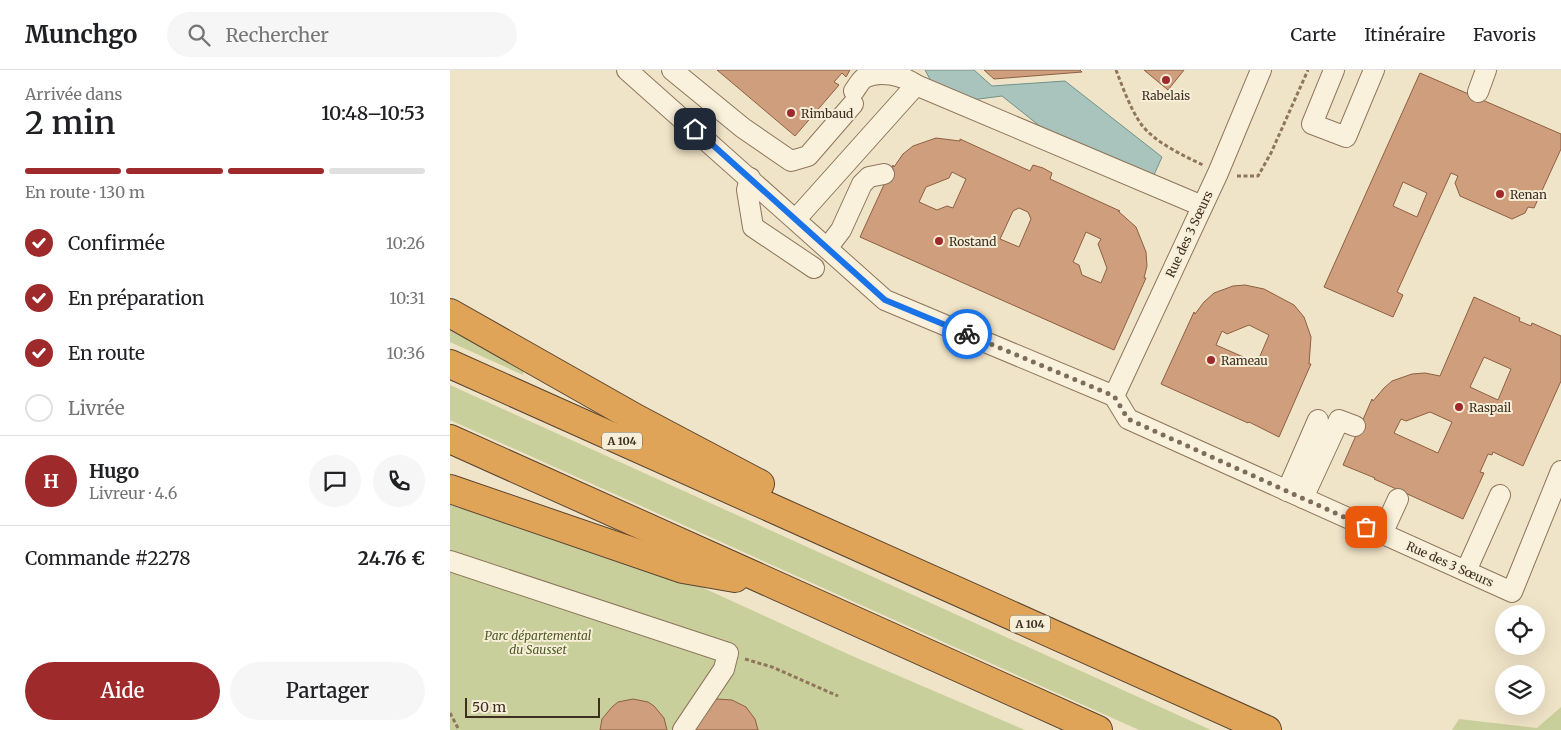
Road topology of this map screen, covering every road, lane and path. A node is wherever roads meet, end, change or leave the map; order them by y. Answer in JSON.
{"nodes":[{"id":1,"x":627,"y":70,"type":"edge"},
{"id":2,"x":672,"y":70,"type":"edge"},
{"id":3,"x":1116,"y":70,"type":"edge"},
{"id":4,"x":1261,"y":70,"type":"edge"},
{"id":5,"x":1308,"y":70,"type":"edge"},
{"id":6,"x":1334,"y":70,"type":"edge"},
{"id":7,"x":1374,"y":70,"type":"edge"},
{"id":8,"x":1486,"y":70,"type":"edge"},
{"id":9,"x":916,"y":85,"type":"junction"},
{"id":10,"x":1478,"y":92,"type":"dead end"},
{"id":11,"x":743,"y":128,"type":"junction"},
{"id":12,"x":722,"y":153,"type":"junction"},
{"id":13,"x":1218,"y":173,"type":"junction"},
{"id":14,"x":884,"y":174,"type":"dead end"},
{"id":15,"x":750,"y":178,"type":"junction"},
{"id":16,"x":1202,"y":206,"type":"junction"},
{"id":17,"x":796,"y":219,"type":"junction"},
{"id":18,"x":828,"y":247,"type":"junction"},
{"id":19,"x":814,"y":268,"type":"dead end"},
{"id":20,"x":450,"y":313,"type":"edge"},
{"id":21,"x":450,"y":364,"type":"edge"},
{"id":22,"x":1114,"y":396,"type":"junction"},
{"id":23,"x":1318,"y":420,"type":"dead end"},
{"id":24,"x":1355,"y":426,"type":"dead end"},
{"id":25,"x":450,"y":439,"type":"edge"},
{"id":26,"x":1561,"y":471,"type":"edge"},
{"id":27,"x":450,"y":489,"type":"edge"},
{"id":28,"x":1295,"y":494,"type":"junction"},
{"id":29,"x":1500,"y":495,"type":"dead end"},
{"id":30,"x":1398,"y":499,"type":"dead end"},
{"id":31,"x":793,"y":518,"type":"junction"},
{"id":32,"x":1382,"y":534,"type":"junction"},
{"id":33,"x":450,"y":561,"type":"edge"},
{"id":34,"x":1466,"y":571,"type":"junction"},
{"id":35,"x":771,"y":583,"type":"junction"},
{"id":36,"x":728,"y":653,"type":"junction"},
{"id":37,"x":838,"y":696,"type":"dead end"},
{"id":38,"x":450,"y":713,"type":"edge"},
{"id":39,"x":459,"y":730,"type":"edge"},
{"id":40,"x":683,"y":730,"type":"edge"},
{"id":41,"x":1098,"y":730,"type":"edge"},
{"id":42,"x":1267,"y":730,"type":"edge"}],
"edges":[{"from":1,"to":12,"type":"street"},
{"from":2,"to":11,"type":"street"},
{"from":3,"to":13,"type":"path"},
{"from":4,"to":13,"type":"street","name":"Rue des 3 Sœurs"},
{"from":5,"to":13,"type":"path"},
{"from":6,"to":7,"type":"street"},
{"from":8,"to":10,"type":"street"},
{"from":9,"to":11,"type":"street"},
{"from":9,"to":16,"type":"street"},
{"from":9,"to":17,"type":"street"},
{"from":11,"to":12,"type":"street"},
{"from":12,"to":15,"type":"street"},
{"from":13,"to":16,"type":"street","name":"Rue des 3 Sœurs"},
{"from":14,"to":18,"type":"street"},
{"from":15,"to":17,"type":"street"},
{"from":15,"to":19,"type":"street"},
{"from":16,"to":22,"type":"street","name":"Rue des 3 Sœurs"},
{"from":17,"to":18,"type":"street"},
{"from":18,"to":22,"type":"street"},
{"from":20,"to":31,"type":"highway"},
{"from":21,"to":31,"type":"highway","number":"A 104"},
{"from":22,"to":28,"type":"street","name":"Rue des 3 Sœurs"},
{"from":23,"to":28,"type":"street"},
{"from":24,"to":28,"type":"street"},
{"from":25,"to":35,"type":"highway"},
{"from":26,"to":34,"type":"street","name":"Rue des 3 Sœurs"},
{"from":27,"to":35,"type":"highway"},
{"from":28,"to":32,"type":"street","name":"Rue des 3 Sœurs"},
{"from":29,"to":34,"type":"street"},
{"from":30,"to":32,"type":"street"},
{"from":31,"to":42,"type":"highway","number":"A 104"},
{"from":32,"to":34,"type":"street","name":"Rue des 3 Sœurs"},
{"from":33,"to":36,"type":"street"},
{"from":35,"to":41,"type":"highway"},
{"from":36,"to":37,"type":"path"},
{"from":36,"to":40,"type":"street"},
{"from":38,"to":39,"type":"path"}]}
